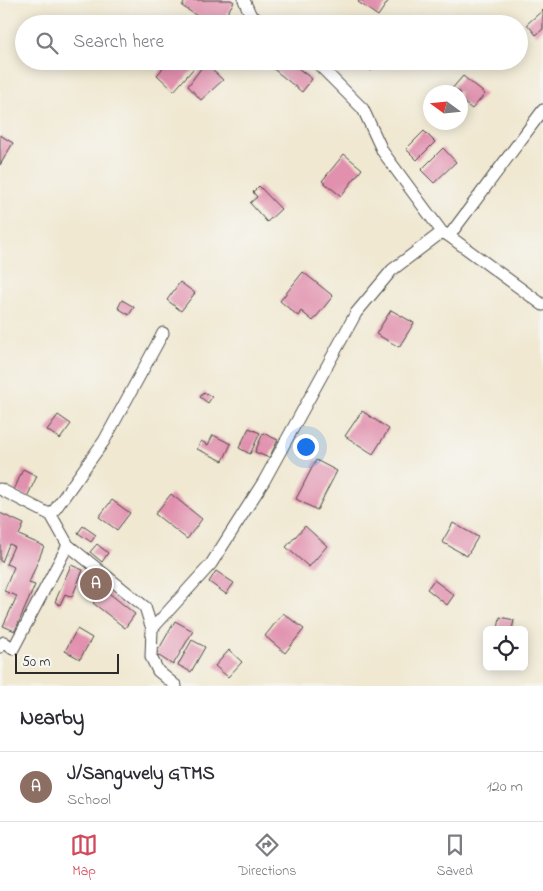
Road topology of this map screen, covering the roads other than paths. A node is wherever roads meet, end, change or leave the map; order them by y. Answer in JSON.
{"nodes":[{"id":1,"x":244,"y":0,"type":"edge"},
{"id":2,"x":251,"y":15,"type":"edge"},
{"id":3,"x":324,"y":70,"type":"edge"},
{"id":4,"x":543,"y":110,"type":"edge"},
{"id":5,"x":445,"y":234,"type":"junction"},
{"id":6,"x":543,"y":304,"type":"edge"},
{"id":7,"x":163,"y":333,"type":"dead end"},
{"id":8,"x":0,"y":489,"type":"edge"},
{"id":9,"x":51,"y":515,"type":"junction"},
{"id":10,"x":68,"y":545,"type":"junction"},
{"id":11,"x":152,"y":629,"type":"junction"},
{"id":12,"x":0,"y":647,"type":"edge"},
{"id":13,"x":176,"y":686,"type":"edge"}],
"edges":[{"from":1,"to":2,"type":"street"},
{"from":3,"to":5,"type":"street"},
{"from":4,"to":5,"type":"street"},
{"from":5,"to":6,"type":"street"},
{"from":5,"to":11,"type":"street"},
{"from":7,"to":9,"type":"street"},
{"from":8,"to":9,"type":"street"},
{"from":9,"to":10,"type":"street"},
{"from":10,"to":11,"type":"street"},
{"from":10,"to":12,"type":"street"},
{"from":11,"to":13,"type":"street"}]}
